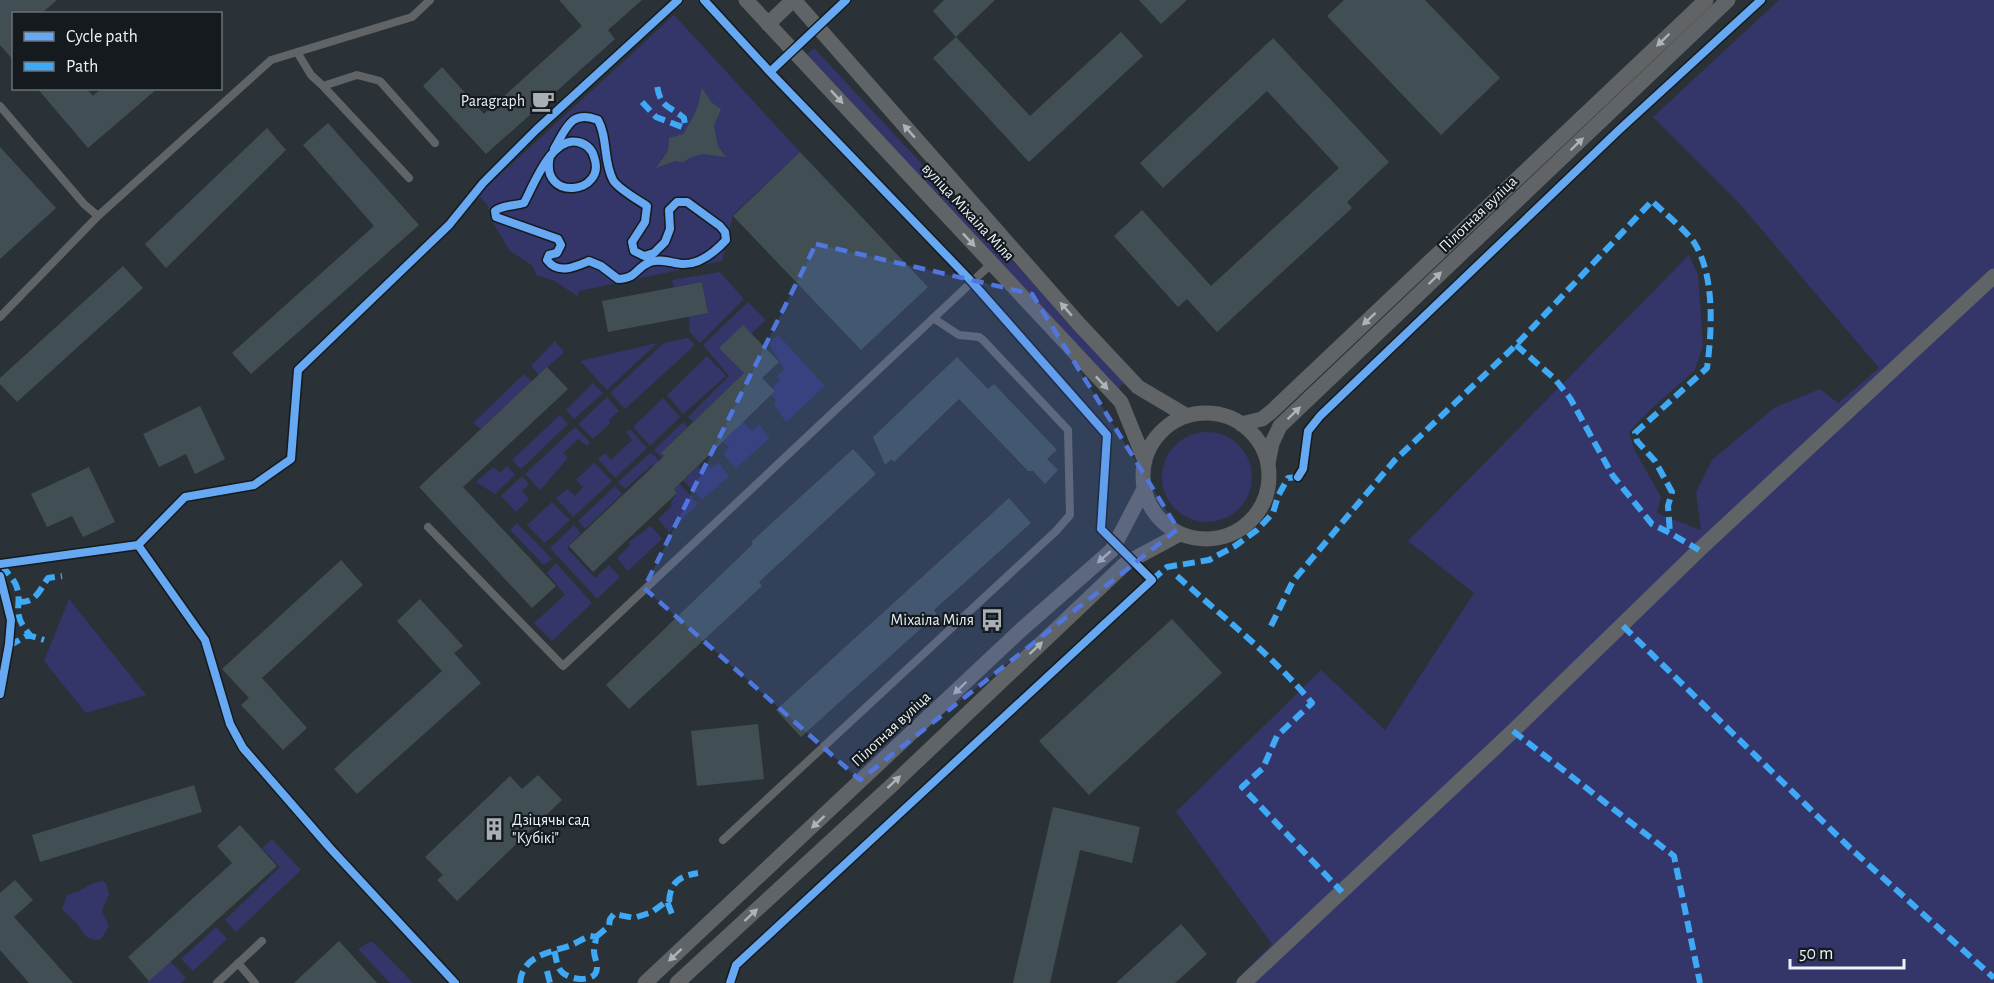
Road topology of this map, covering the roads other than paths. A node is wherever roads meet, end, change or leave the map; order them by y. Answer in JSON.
{"nodes":[{"id":1,"x":430,"y":0,"type":"edge"},
{"id":2,"x":746,"y":0,"type":"edge"},
{"id":3,"x":793,"y":0,"type":"edge"},
{"id":4,"x":1706,"y":0,"type":"edge"},
{"id":5,"x":1728,"y":0,"type":"edge"},
{"id":6,"x":768,"y":24,"type":"junction"},
{"id":7,"x":297,"y":52,"type":"junction"},
{"id":8,"x":323,"y":86,"type":"junction"},
{"id":9,"x":0,"y":106,"type":"edge"},
{"id":10,"x":1594,"y":106,"type":"junction"},
{"id":11,"x":1604,"y":118,"type":"junction"},
{"id":12,"x":435,"y":143,"type":"dead end"},
{"id":13,"x":409,"y":178,"type":"dead end"},
{"id":14,"x":98,"y":216,"type":"junction"},
{"id":15,"x":992,"y":264,"type":"junction"},
{"id":16,"x":1994,"y":276,"type":"edge"},
{"id":17,"x":0,"y":317,"type":"edge"},
{"id":18,"x":933,"y":318,"type":"junction"},
{"id":19,"x":1187,"y":416,"type":"junction"},
{"id":20,"x":1241,"y":424,"type":"junction"},
{"id":21,"x":1144,"y":461,"type":"junction"},
{"id":22,"x":1268,"y":463,"type":"junction"},
{"id":23,"x":1144,"y":489,"type":"junction"},
{"id":24,"x":428,"y":527,"type":"dead end"},
{"id":25,"x":1180,"y":534,"type":"junction"},
{"id":26,"x":723,"y":840,"type":"dead end"},
{"id":27,"x":262,"y":941,"type":"dead end"},
{"id":28,"x":238,"y":963,"type":"junction"},
{"id":29,"x":217,"y":983,"type":"edge"},
{"id":30,"x":255,"y":983,"type":"edge"},
{"id":31,"x":645,"y":983,"type":"edge"},
{"id":32,"x":677,"y":983,"type":"edge"},
{"id":33,"x":1244,"y":983,"type":"edge"}],
"edges":[{"from":1,"to":7,"type":"lane"},
{"from":2,"to":6,"type":"street","name":"вуліца Міхаіла Міля"},
{"from":3,"to":6,"type":"street"},
{"from":19,"to":3,"type":"street","name":"вуліца Міхаіла Міля","one_way":true},
{"from":4,"to":10,"type":"street","name":"Пілотная вуліца","one_way":true},
{"from":5,"to":11,"type":"street","name":"Пілотная вуліца"},
{"from":6,"to":15,"type":"street","name":"вуліца Міхаіла Міля","one_way":true},
{"from":7,"to":8,"type":"lane"},
{"from":7,"to":14,"type":"lane"},
{"from":8,"to":12,"type":"lane"},
{"from":8,"to":13,"type":"lane"},
{"from":9,"to":14,"type":"lane"},
{"from":10,"to":11,"type":"street"},
{"from":10,"to":20,"type":"street","name":"Пілотная вуліца","one_way":true},
{"from":22,"to":11,"type":"street","name":"Пілотная вуліца","one_way":true},
{"from":14,"to":17,"type":"lane"},
{"from":15,"to":18,"type":"lane"},
{"from":15,"to":21,"type":"street","name":"вуліца Міхаіла Міля","one_way":true},
{"from":16,"to":33,"type":"street"},
{"from":18,"to":24,"type":"lane"},
{"from":18,"to":26,"type":"lane"},
{"from":19,"to":20,"type":"street"},
{"from":19,"to":21,"type":"street"},
{"from":20,"to":22,"type":"street"},
{"from":21,"to":23,"type":"street"},
{"from":22,"to":25,"type":"street"},
{"from":23,"to":25,"type":"street"},
{"from":23,"to":31,"type":"street","name":"Пілотная вуліца","one_way":true},
{"from":32,"to":25,"type":"street","one_way":true},
{"from":27,"to":28,"type":"lane"},
{"from":28,"to":29,"type":"lane"},
{"from":28,"to":30,"type":"lane"}]}
